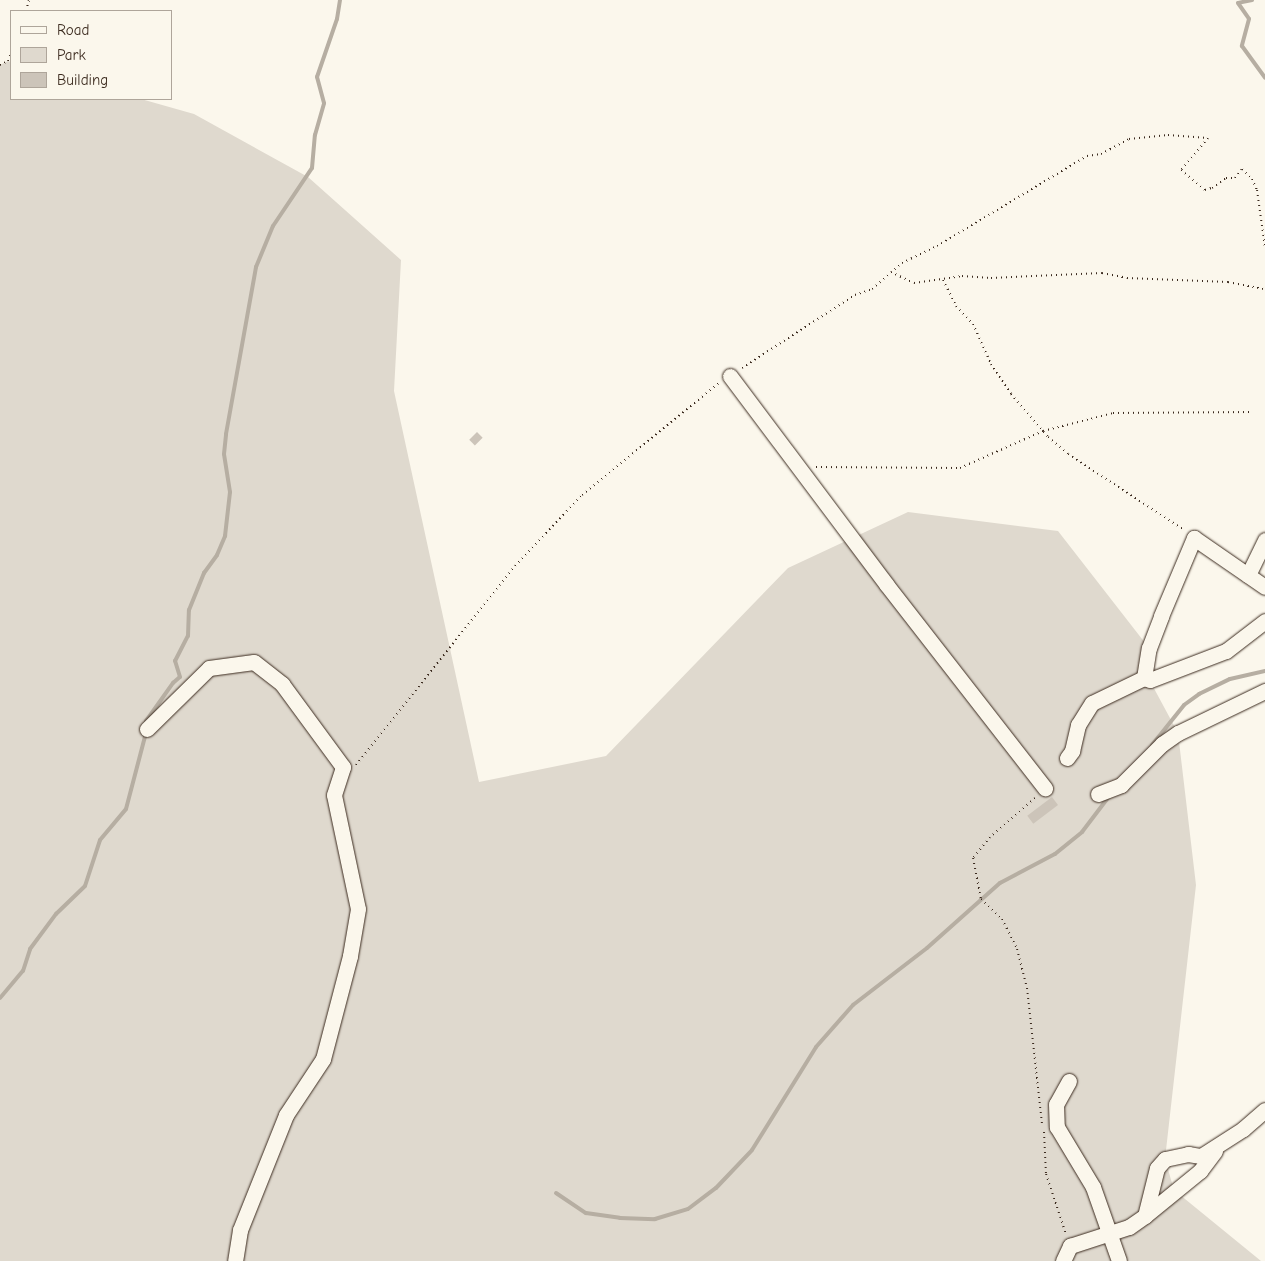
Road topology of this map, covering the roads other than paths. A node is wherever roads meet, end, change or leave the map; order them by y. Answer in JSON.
{"nodes":[{"id":1,"x":730,"y":376,"type":"road end"},
{"id":2,"x":1265,"y":540,"type":"edge"},
{"id":3,"x":1248,"y":575,"type":"junction"},
{"id":4,"x":1265,"y":586,"type":"edge"},
{"id":5,"x":1265,"y":621,"type":"edge"},
{"id":6,"x":1144,"y":678,"type":"junction"},
{"id":7,"x":1265,"y":691,"type":"edge"},
{"id":8,"x":147,"y":729,"type":"dead end"},
{"id":9,"x":1067,"y":758,"type":"dead end"},
{"id":10,"x":1045,"y":788,"type":"road end"},
{"id":11,"x":1098,"y":794,"type":"dead end"},
{"id":12,"x":1069,"y":1081,"type":"dead end"},
{"id":13,"x":1265,"y":1110,"type":"edge"},
{"id":14,"x":1217,"y":1148,"type":"junction"},
{"id":15,"x":1145,"y":1216,"type":"junction"},
{"id":16,"x":1110,"y":1234,"type":"junction"},
{"id":17,"x":235,"y":1261,"type":"edge"},
{"id":18,"x":1063,"y":1261,"type":"edge"},
{"id":19,"x":1120,"y":1261,"type":"edge"}],
"edges":[{"from":1,"to":10,"type":"street"},
{"from":2,"to":3,"type":"street"},
{"from":3,"to":4,"type":"street"},
{"from":3,"to":6,"type":"street"},
{"from":5,"to":6,"type":"street"},
{"from":6,"to":9,"type":"street"},
{"from":7,"to":11,"type":"street"},
{"from":8,"to":17,"type":"street"},
{"from":12,"to":16,"type":"street"},
{"from":13,"to":14,"type":"street"},
{"from":14,"to":15,"type":"street"},
{"from":14,"to":15,"type":"street"},
{"from":15,"to":16,"type":"street"},
{"from":16,"to":18,"type":"street"},
{"from":16,"to":19,"type":"street"}]}
